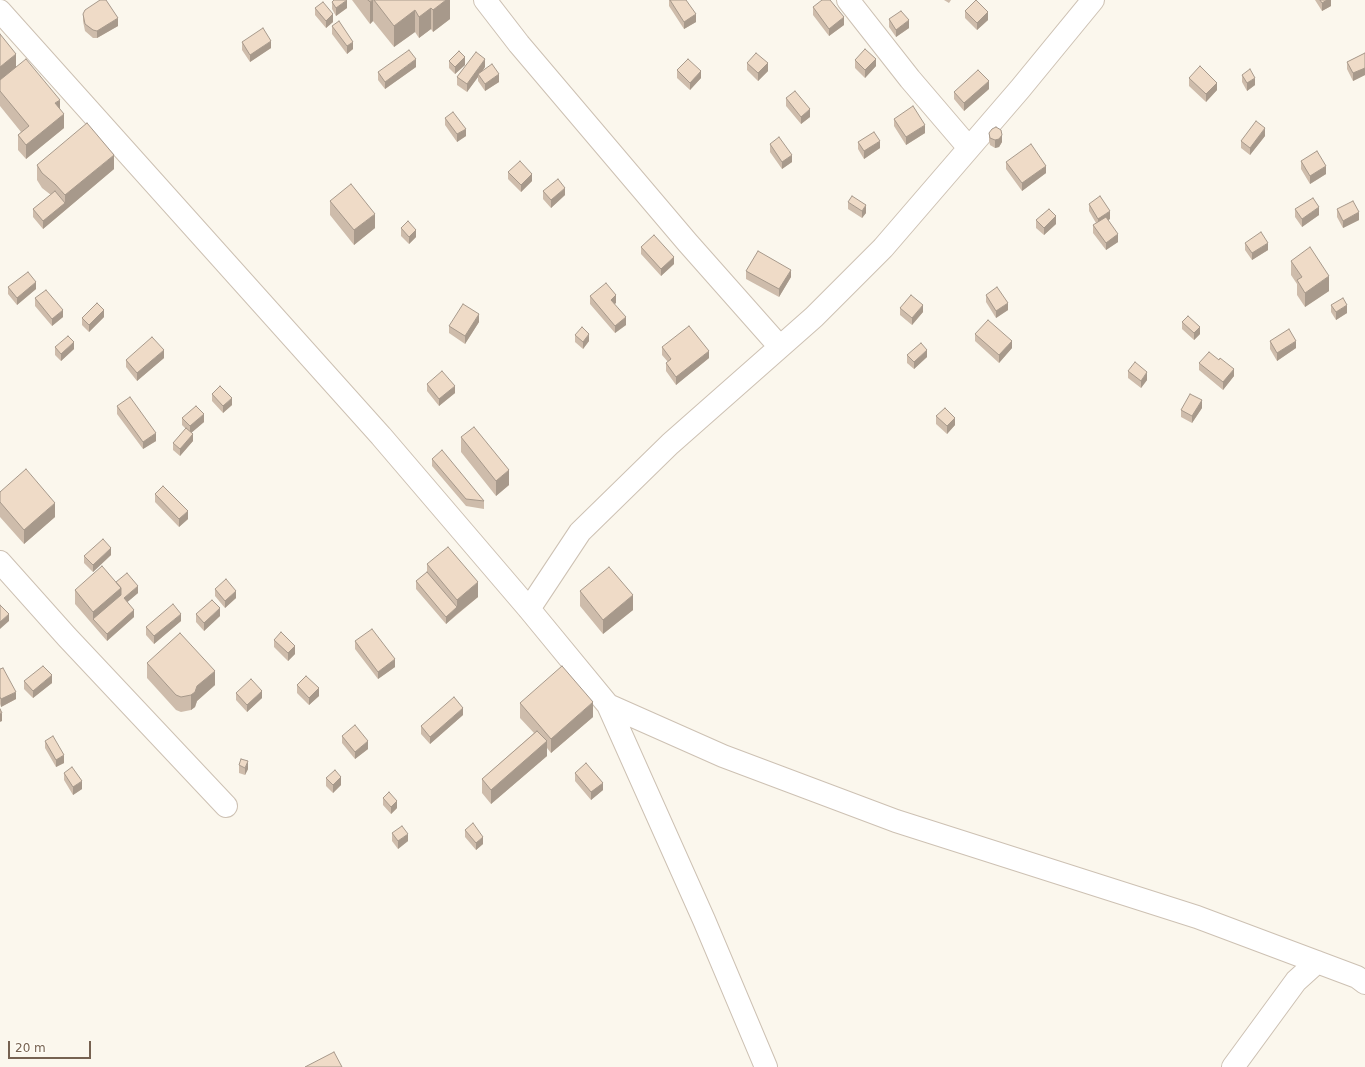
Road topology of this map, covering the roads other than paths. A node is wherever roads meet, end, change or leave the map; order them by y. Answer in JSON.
{"nodes":[{"id":1,"x":485,"y":0,"type":"edge"},
{"id":2,"x":848,"y":0,"type":"edge"},
{"id":3,"x":1092,"y":0,"type":"edge"},
{"id":4,"x":0,"y":12,"type":"edge"},
{"id":5,"x":969,"y":148,"type":"junction"},
{"id":6,"x":780,"y":347,"type":"junction"},
{"id":7,"x":0,"y":562,"type":"edge"},
{"id":8,"x":529,"y":609,"type":"junction"},
{"id":9,"x":608,"y":705,"type":"junction"},
{"id":10,"x":226,"y":806,"type":"dead end"},
{"id":11,"x":1317,"y":962,"type":"junction"},
{"id":12,"x":1365,"y":983,"type":"edge"},
{"id":13,"x":766,"y":1067,"type":"edge"},
{"id":14,"x":1233,"y":1067,"type":"edge"}],
"edges":[{"from":1,"to":6,"type":"street"},
{"from":2,"to":5,"type":"street"},
{"from":3,"to":5,"type":"street"},
{"from":4,"to":8,"type":"street"},
{"from":5,"to":6,"type":"street"},
{"from":6,"to":8,"type":"street"},
{"from":7,"to":10,"type":"street"},
{"from":8,"to":9,"type":"street"},
{"from":9,"to":11,"type":"street"},
{"from":9,"to":13,"type":"street"},
{"from":11,"to":12,"type":"street"},
{"from":11,"to":14,"type":"street"}]}
